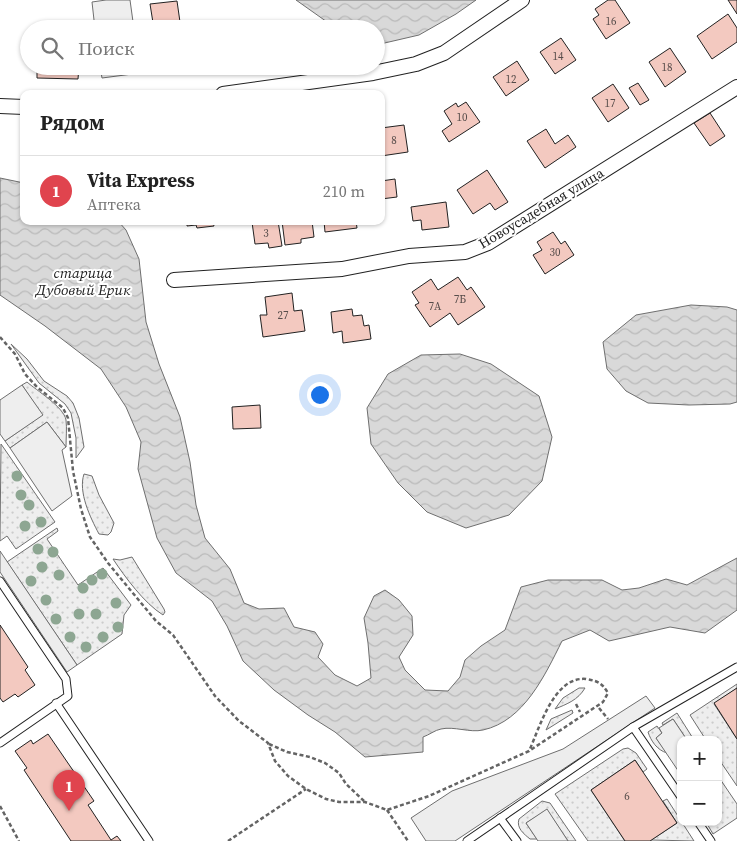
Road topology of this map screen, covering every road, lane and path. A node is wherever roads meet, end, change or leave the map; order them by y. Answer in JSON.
{"nodes":[{"id":1,"x":522,"y":0,"type":"edge"},
{"id":2,"x":385,"y":70,"type":"edge"},
{"id":3,"x":359,"y":75,"type":"edge"},
{"id":4,"x":737,"y":87,"type":"edge"},
{"id":5,"x":252,"y":90,"type":"edge"},
{"id":6,"x":0,"y":106,"type":"edge"},
{"id":7,"x":20,"y":107,"type":"edge"},
{"id":8,"x":174,"y":280,"type":"dead end"},
{"id":9,"x":0,"y":337,"type":"edge"},
{"id":10,"x":0,"y":582,"type":"edge"},
{"id":11,"x":737,"y":667,"type":"edge"},
{"id":12,"x":56,"y":703,"type":"junction"},
{"id":13,"x":576,"y":704,"type":"dead end"},
{"id":14,"x":599,"y":708,"type":"dead end"},
{"id":15,"x":580,"y":712,"type":"dead end"},
{"id":16,"x":608,"y":720,"type":"dead end"},
{"id":17,"x":633,"y":727,"type":"junction"},
{"id":18,"x":0,"y":743,"type":"edge"},
{"id":19,"x":268,"y":743,"type":"junction"},
{"id":20,"x":529,"y":751,"type":"junction"},
{"id":21,"x":306,"y":789,"type":"junction"},
{"id":22,"x":677,"y":791,"type":"edge"},
{"id":23,"x":365,"y":802,"type":"junction"},
{"id":24,"x":0,"y":806,"type":"edge"},
{"id":25,"x":387,"y":810,"type":"junction"},
{"id":26,"x":500,"y":818,"type":"junction"},
{"id":27,"x":701,"y":826,"type":"edge"},
{"id":28,"x":19,"y":841,"type":"edge"},
{"id":29,"x":150,"y":841,"type":"edge"},
{"id":30,"x":228,"y":841,"type":"edge"},
{"id":31,"x":408,"y":841,"type":"edge"},
{"id":32,"x":467,"y":841,"type":"edge"},
{"id":33,"x":517,"y":841,"type":"edge"},
{"id":34,"x":711,"y":841,"type":"edge"}],
"edges":[{"from":1,"to":2,"type":"street"},
{"from":3,"to":5,"type":"street"},
{"from":4,"to":8,"type":"street","name":"Новоусадебная улица"},
{"from":6,"to":7,"type":"street"},
{"from":9,"to":19,"type":"path"},
{"from":10,"to":12,"type":"lane"},
{"from":11,"to":17,"type":"lane"},
{"from":12,"to":18,"type":"lane"},
{"from":12,"to":29,"type":"lane"},
{"from":13,"to":15,"type":"path"},
{"from":14,"to":16,"type":"path"},
{"from":17,"to":22,"type":"lane"},
{"from":17,"to":26,"type":"lane"},
{"from":19,"to":21,"type":"path"},
{"from":19,"to":23,"type":"path"},
{"from":20,"to":20,"type":"path"},
{"from":20,"to":25,"type":"path"},
{"from":21,"to":23,"type":"path"},
{"from":21,"to":30,"type":"path"},
{"from":23,"to":25,"type":"path"},
{"from":24,"to":28,"type":"path"},
{"from":25,"to":31,"type":"path"},
{"from":26,"to":32,"type":"lane"},
{"from":26,"to":33,"type":"lane"},
{"from":27,"to":34,"type":"lane"}]}
